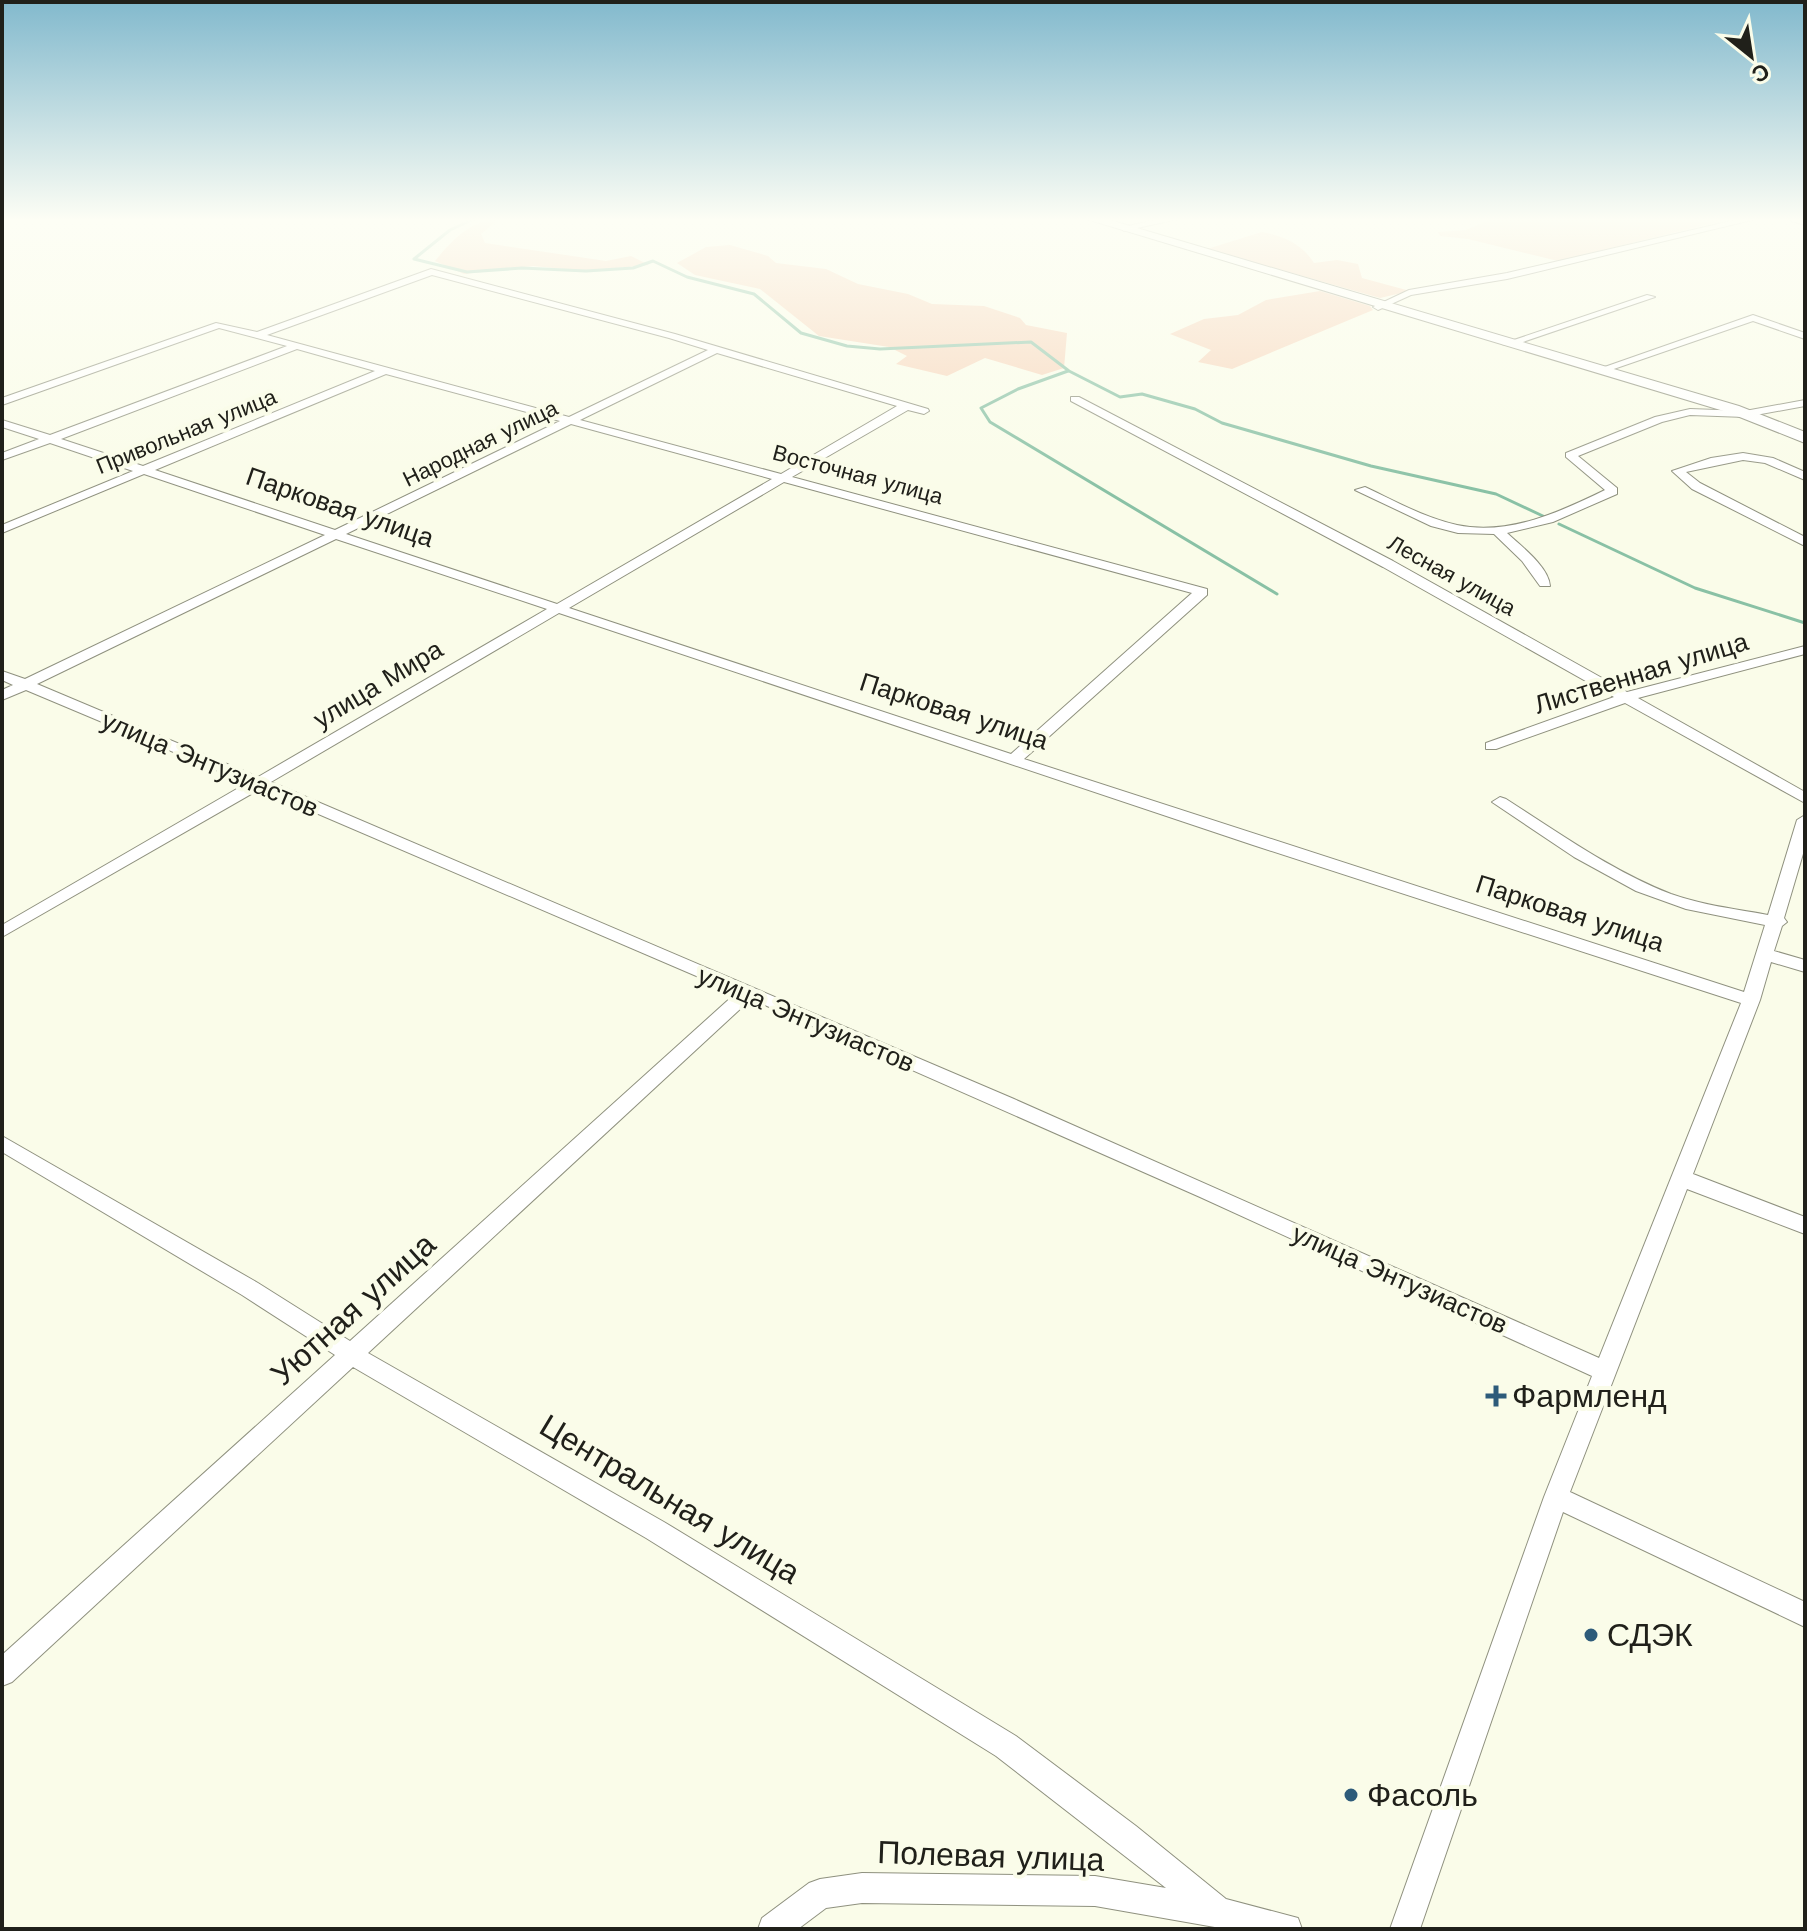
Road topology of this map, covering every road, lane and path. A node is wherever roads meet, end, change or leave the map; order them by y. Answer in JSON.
{"nodes":[{"id":1,"x":331,"y":308,"type":"edge"},
{"id":2,"x":570,"y":308,"type":"edge"},
{"id":3,"x":1382,"y":308,"type":"edge"},
{"id":4,"x":1616,"y":308,"type":"edge"},
{"id":5,"x":257,"y":335,"type":"junction"},
{"id":6,"x":1805,"y":336,"type":"edge"},
{"id":7,"x":1507,"y":344,"type":"junction"},
{"id":8,"x":297,"y":346,"type":"junction"},
{"id":9,"x":715,"y":350,"type":"junction"},
{"id":10,"x":386,"y":370,"type":"junction"},
{"id":11,"x":1601,"y":370,"type":"junction"},
{"id":12,"x":1075,"y":399,"type":"dead end"},
{"id":13,"x":2,"y":402,"type":"edge"},
{"id":14,"x":1805,"y":403,"type":"edge"},
{"id":15,"x":906,"y":406,"type":"junction"},
{"id":16,"x":924,"y":411,"type":"dead end"},
{"id":17,"x":1745,"y":414,"type":"junction"},
{"id":18,"x":572,"y":421,"type":"junction"},
{"id":19,"x":2,"y":423,"type":"edge"},
{"id":20,"x":1805,"y":438,"type":"edge"},
{"id":21,"x":51,"y":439,"type":"junction"},
{"id":22,"x":2,"y":457,"type":"edge"},
{"id":23,"x":142,"y":470,"type":"junction"},
{"id":24,"x":1805,"y":476,"type":"edge"},
{"id":25,"x":779,"y":478,"type":"junction"},
{"id":26,"x":1361,"y":490,"type":"dead end"},
{"id":27,"x":2,"y":529,"type":"edge"},
{"id":28,"x":1497,"y":531,"type":"junction"},
{"id":29,"x":332,"y":535,"type":"junction"},
{"id":30,"x":1805,"y":542,"type":"edge"},
{"id":31,"x":1545,"y":583,"type":"dead end"},
{"id":32,"x":554,"y":608,"type":"junction"},
{"id":33,"x":1805,"y":650,"type":"edge"},
{"id":34,"x":2,"y":675,"type":"edge"},
{"id":35,"x":24,"y":685,"type":"junction"},
{"id":36,"x":2,"y":696,"type":"edge"},
{"id":37,"x":1627,"y":697,"type":"junction"},
{"id":38,"x":1491,"y":746,"type":"dead end"},
{"id":39,"x":1013,"y":760,"type":"junction"},
{"id":40,"x":257,"y":785,"type":"junction"},
{"id":41,"x":1805,"y":797,"type":"edge"},
{"id":42,"x":1500,"y":802,"type":"dead end"},
{"id":43,"x":1805,"y":820,"type":"edge"},
{"id":44,"x":1778,"y":922,"type":"junction"},
{"id":45,"x":2,"y":932,"type":"edge"},
{"id":46,"x":1767,"y":955,"type":"junction"},
{"id":47,"x":1805,"y":966,"type":"edge"},
{"id":48,"x":747,"y":993,"type":"junction"},
{"id":49,"x":1751,"y":1000,"type":"junction"},
{"id":50,"x":2,"y":1143,"type":"edge"},
{"id":51,"x":1681,"y":1178,"type":"junction"},
{"id":52,"x":1805,"y":1226,"type":"edge"},
{"id":53,"x":351,"y":1354,"type":"junction"},
{"id":54,"x":1606,"y":1372,"type":"junction"},
{"id":55,"x":1556,"y":1497,"type":"junction"},
{"id":56,"x":1805,"y":1615,"type":"edge"},
{"id":57,"x":2,"y":1673,"type":"edge"},
{"id":58,"x":1218,"y":1912,"type":"junction"},
{"id":59,"x":773,"y":1929,"type":"edge"},
{"id":60,"x":1287,"y":1929,"type":"edge"},
{"id":61,"x":1405,"y":1929,"type":"edge"}],
"edges":[{"from":1,"to":5,"type":"street"},
{"from":2,"to":9,"type":"street"},
{"from":3,"to":7,"type":"street"},
{"from":4,"to":7,"type":"street"},
{"from":5,"to":8,"type":"street","name":"Восточная улица"},
{"from":5,"to":13,"type":"street","name":"Восточная улица"},
{"from":6,"to":11,"type":"street"},
{"from":7,"to":11,"type":"street"},
{"from":8,"to":10,"type":"street","name":"Восточная улица"},
{"from":8,"to":21,"type":"street"},
{"from":9,"to":15,"type":"street"},
{"from":9,"to":18,"type":"street","name":"Народная улица"},
{"from":10,"to":18,"type":"street","name":"Восточная улица"},
{"from":10,"to":23,"type":"street","name":"Привольная улица"},
{"from":11,"to":17,"type":"street"},
{"from":12,"to":37,"type":"street","name":"Лесная улица"},
{"from":14,"to":17,"type":"street"},
{"from":15,"to":16,"type":"street"},
{"from":15,"to":25,"type":"street","name":"улица Мира"},
{"from":17,"to":20,"type":"street"},
{"from":17,"to":28,"type":"street"},
{"from":18,"to":25,"type":"street","name":"Восточная улица"},
{"from":18,"to":29,"type":"street","name":"Народная улица"},
{"from":19,"to":21,"type":"street","name":"Парковая улица"},
{"from":21,"to":22,"type":"street"},
{"from":21,"to":23,"type":"street","name":"Парковая улица"},
{"from":23,"to":27,"type":"street","name":"Привольная улица"},
{"from":23,"to":29,"type":"street","name":"Парковая улица"},
{"from":24,"to":30,"type":"street"},
{"from":25,"to":32,"type":"street","name":"улица Мира"},
{"from":25,"to":39,"type":"street","name":"Восточная улица"},
{"from":26,"to":28,"type":"street"},
{"from":28,"to":31,"type":"street"},
{"from":29,"to":32,"type":"street","name":"Парковая улица"},
{"from":29,"to":35,"type":"street","name":"Народная улица"},
{"from":32,"to":39,"type":"street","name":"Парковая улица"},
{"from":32,"to":40,"type":"street","name":"улица Мира"},
{"from":33,"to":37,"type":"street","name":"Лиственная улица"},
{"from":34,"to":35,"type":"street","name":"улица Энтузиастов"},
{"from":35,"to":36,"type":"street","name":"Народная улица"},
{"from":35,"to":40,"type":"street","name":"улица Энтузиастов"},
{"from":37,"to":38,"type":"street","name":"Лиственная улица"},
{"from":37,"to":41,"type":"street","name":"Лесная улица"},
{"from":39,"to":49,"type":"street","name":"Парковая улица"},
{"from":40,"to":45,"type":"street","name":"улица Мира"},
{"from":40,"to":48,"type":"street","name":"улица Энтузиастов"},
{"from":42,"to":44,"type":"street"},
{"from":43,"to":44,"type":"street"},
{"from":44,"to":46,"type":"street"},
{"from":46,"to":47,"type":"street"},
{"from":46,"to":49,"type":"street"},
{"from":48,"to":53,"type":"street","name":"Уютная улица"},
{"from":48,"to":54,"type":"street","name":"улица Энтузиастов"},
{"from":49,"to":51,"type":"street"},
{"from":50,"to":53,"type":"street","name":"Центральная улица"},
{"from":51,"to":52,"type":"street"},
{"from":51,"to":54,"type":"street"},
{"from":53,"to":57,"type":"street","name":"Уютная улица"},
{"from":53,"to":58,"type":"street","name":"Центральная улица"},
{"from":54,"to":55,"type":"street"},
{"from":55,"to":56,"type":"street"},
{"from":55,"to":61,"type":"street"},
{"from":58,"to":59,"type":"street","name":"Полевая улица"},
{"from":58,"to":60,"type":"street","name":"Центральная улица"}]}
